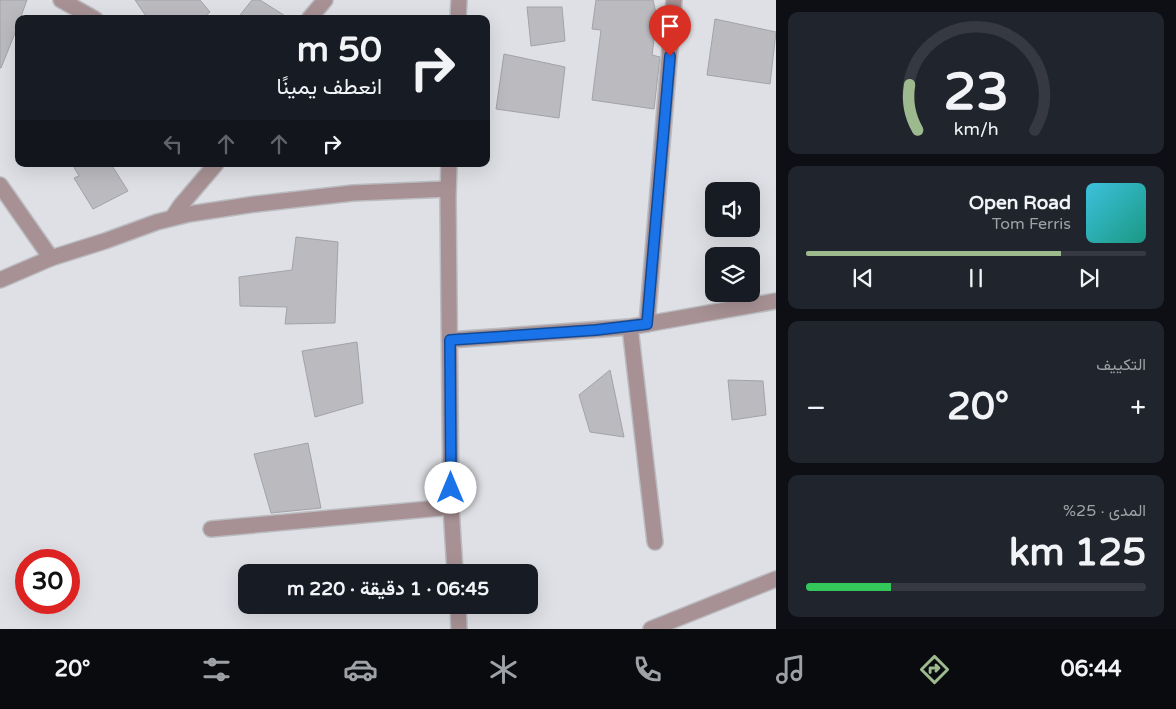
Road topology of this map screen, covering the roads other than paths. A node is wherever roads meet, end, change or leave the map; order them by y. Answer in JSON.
{"nodes":[{"id":1,"x":62,"y":0,"type":"edge"},
{"id":2,"x":325,"y":0,"type":"edge"},
{"id":3,"x":459,"y":0,"type":"edge"},
{"id":4,"x":674,"y":0,"type":"edge"},
{"id":5,"x":88,"y":15,"type":"edge"},
{"id":6,"x":312,"y":15,"type":"edge"},
{"id":7,"x":458,"y":15,"type":"edge"},
{"id":8,"x":214,"y":167,"type":"edge"},
{"id":9,"x":449,"y":167,"type":"edge"},
{"id":10,"x":0,"y":185,"type":"edge"},
{"id":11,"x":448,"y":188,"type":"junction"},
{"id":12,"x":173,"y":218,"type":"junction"},
{"id":13,"x":51,"y":258,"type":"junction"},
{"id":14,"x":0,"y":280,"type":"edge"},
{"id":15,"x":776,"y":301,"type":"edge"},
{"id":16,"x":647,"y":324,"type":"junction"},
{"id":17,"x":630,"y":327,"type":"junction"},
{"id":18,"x":450,"y":340,"type":"junction"},
{"id":19,"x":451,"y":507,"type":"junction"},
{"id":20,"x":211,"y":529,"type":"dead end"},
{"id":21,"x":655,"y":542,"type":"dead end"},
{"id":22,"x":455,"y":564,"type":"edge"},
{"id":23,"x":776,"y":579,"type":"edge"},
{"id":24,"x":458,"y":614,"type":"edge"},
{"id":25,"x":459,"y":629,"type":"edge"},
{"id":26,"x":651,"y":629,"type":"edge"}],
"edges":[{"from":1,"to":5,"type":"street"},
{"from":2,"to":6,"type":"street"},
{"from":3,"to":7,"type":"street"},
{"from":4,"to":16,"type":"street"},
{"from":8,"to":12,"type":"street"},
{"from":9,"to":11,"type":"street"},
{"from":10,"to":13,"type":"street"},
{"from":11,"to":12,"type":"street"},
{"from":11,"to":18,"type":"street"},
{"from":12,"to":13,"type":"street"},
{"from":13,"to":14,"type":"street"},
{"from":15,"to":16,"type":"street"},
{"from":16,"to":17,"type":"street"},
{"from":17,"to":18,"type":"street"},
{"from":17,"to":21,"type":"street"},
{"from":18,"to":19,"type":"street"},
{"from":19,"to":20,"type":"street"},
{"from":19,"to":22,"type":"street"},
{"from":23,"to":26,"type":"street"},
{"from":24,"to":25,"type":"street"}]}
